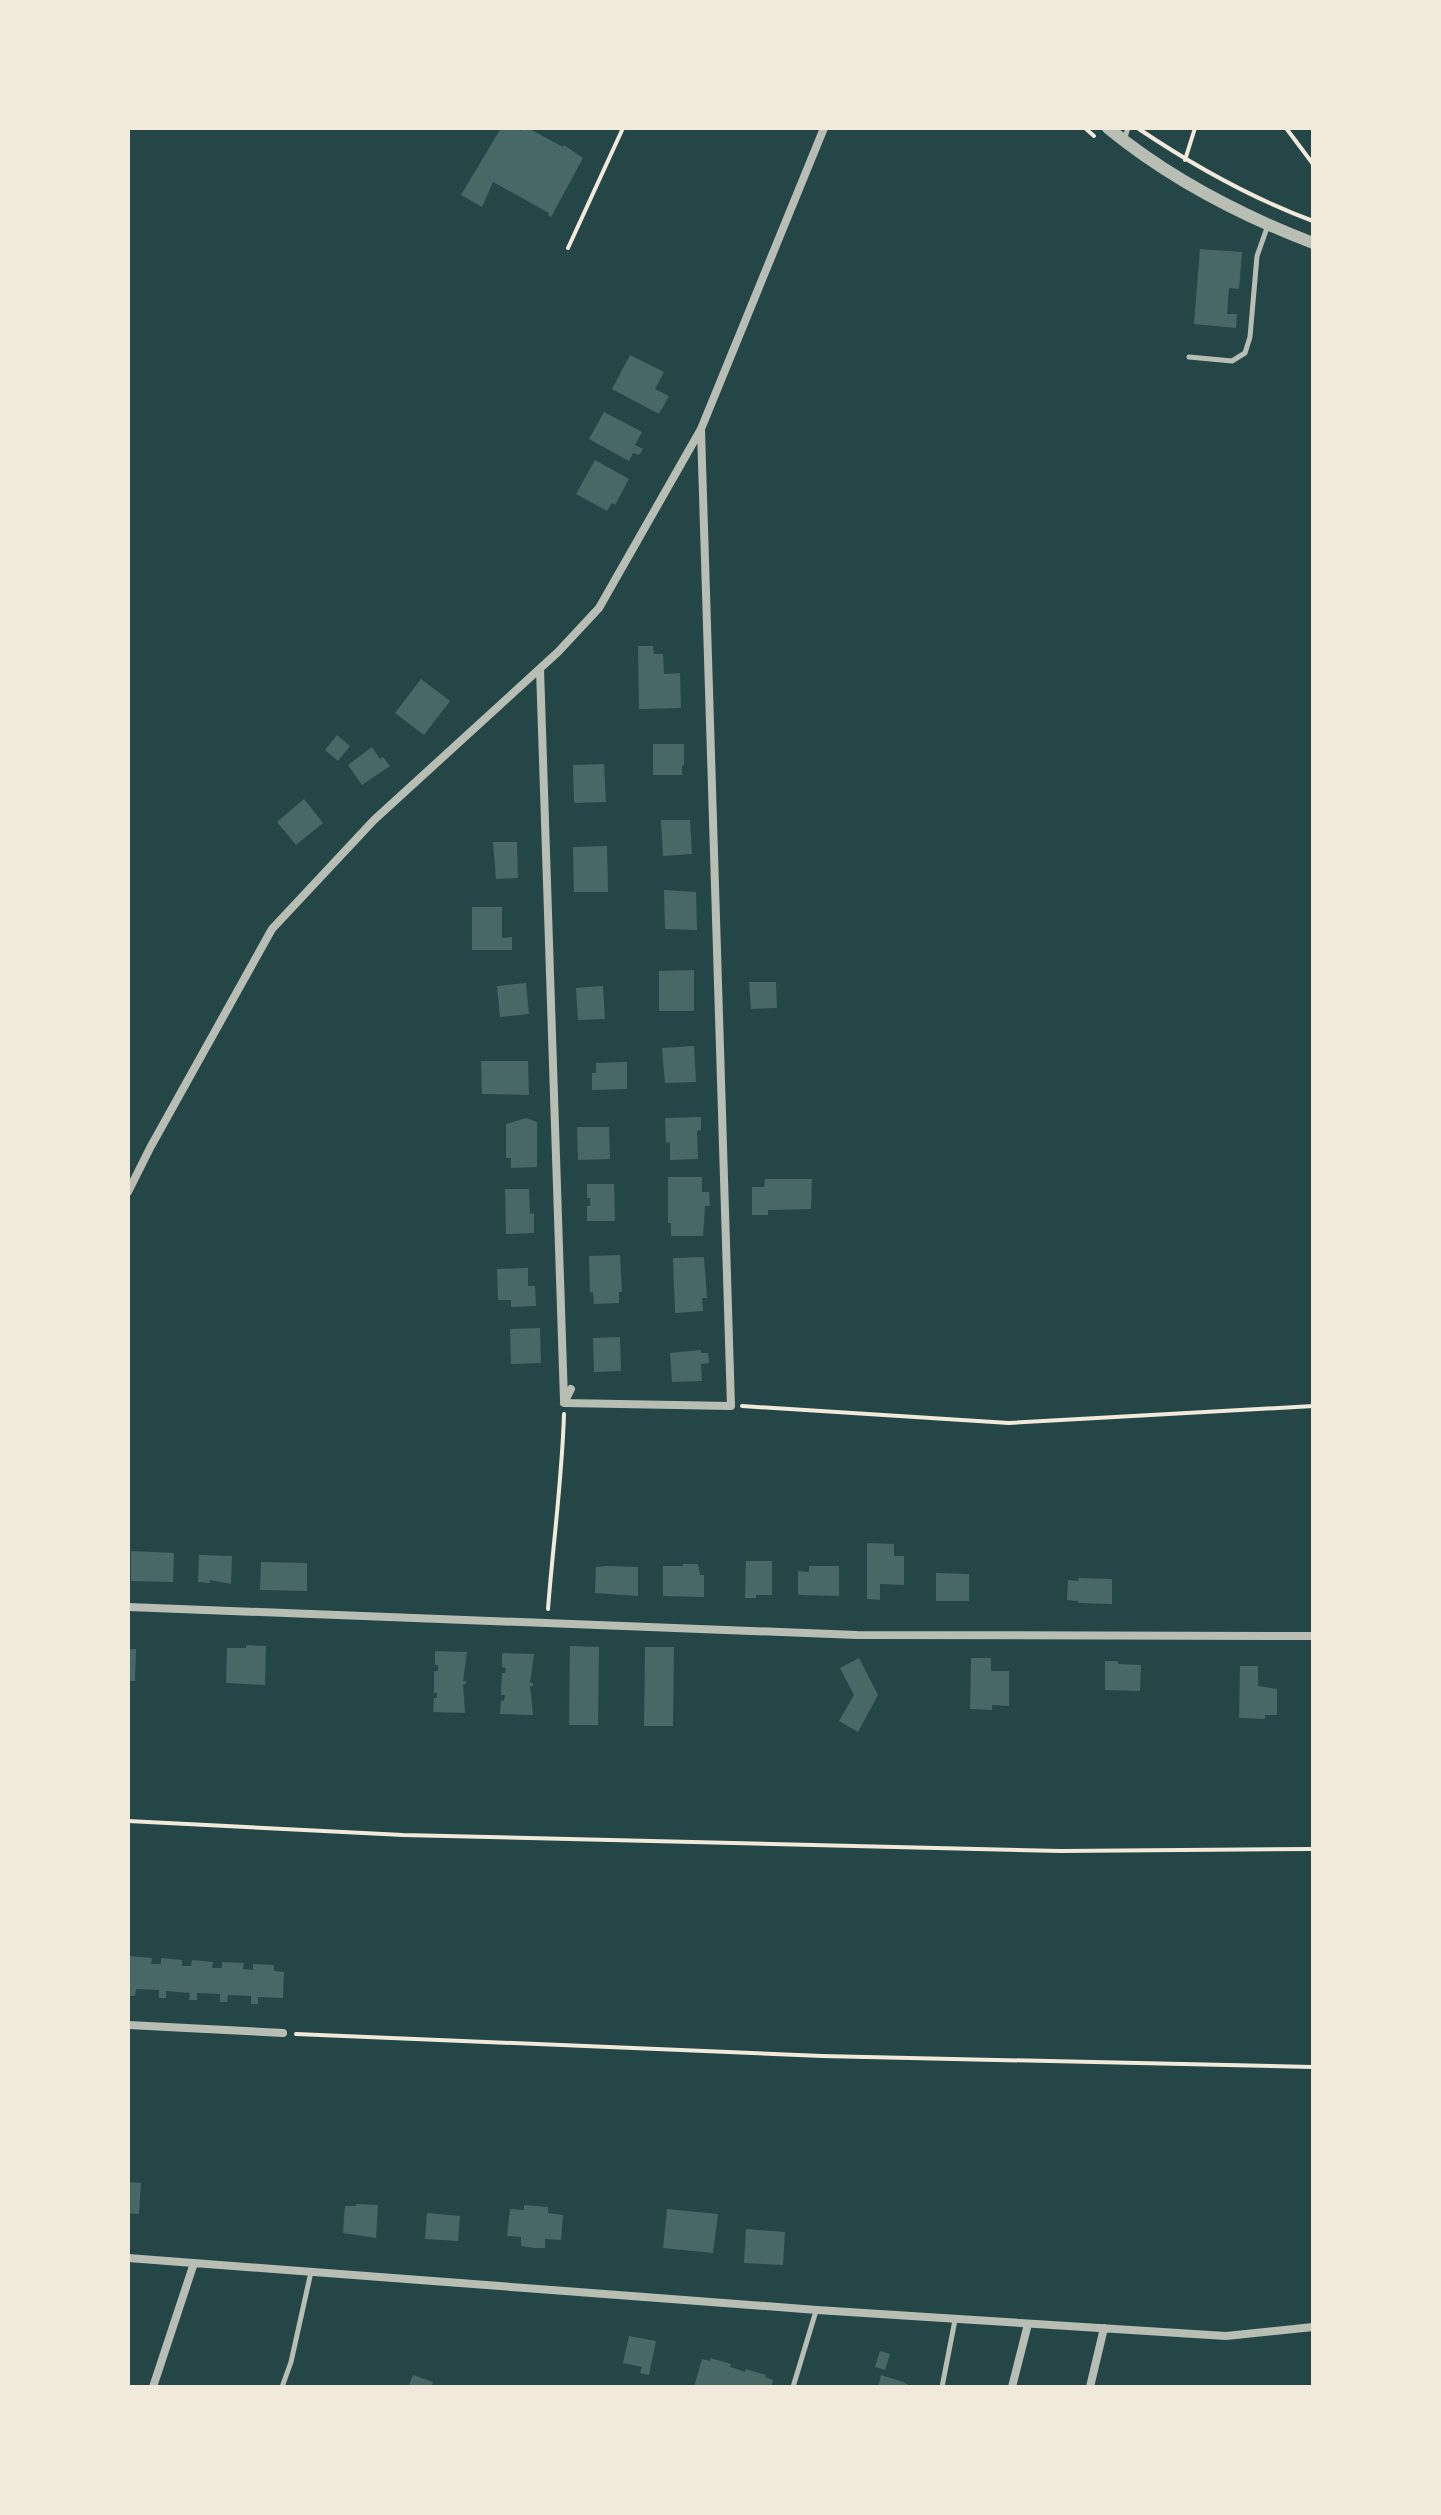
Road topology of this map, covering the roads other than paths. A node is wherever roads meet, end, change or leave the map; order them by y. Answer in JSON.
{"nodes":[{"id":1,"x":824,"y":128,"type":"edge"},
{"id":2,"x":1108,"y":128,"type":"edge"},
{"id":3,"x":1128,"y":128,"type":"edge"},
{"id":4,"x":1124,"y":141,"type":"junction"},
{"id":5,"x":1268,"y":224,"type":"junction"},
{"id":6,"x":1313,"y":243,"type":"edge"},
{"id":7,"x":1189,"y":357,"type":"dead end"},
{"id":8,"x":701,"y":429,"type":"junction"},
{"id":9,"x":540,"y":669,"type":"junction"},
{"id":10,"x":128,"y":1192,"type":"edge"},
{"id":11,"x":571,"y":1389,"type":"dead end"},
{"id":12,"x":564,"y":1403,"type":"junction"},
{"id":13,"x":128,"y":1607,"type":"edge"},
{"id":14,"x":1313,"y":1636,"type":"edge"},
{"id":15,"x":128,"y":2025,"type":"edge"},
{"id":16,"x":283,"y":2033,"type":"road end"},
{"id":17,"x":128,"y":2258,"type":"edge"},
{"id":18,"x":194,"y":2263,"type":"junction"},
{"id":19,"x":311,"y":2271,"type":"junction"},
{"id":20,"x":817,"y":2310,"type":"junction"},
{"id":21,"x":955,"y":2320,"type":"junction"},
{"id":22,"x":1028,"y":2324,"type":"junction"},
{"id":23,"x":1313,"y":2327,"type":"edge"},
{"id":24,"x":1104,"y":2328,"type":"junction"},
{"id":25,"x":153,"y":2387,"type":"edge"},
{"id":26,"x":282,"y":2387,"type":"edge"},
{"id":27,"x":793,"y":2387,"type":"edge"},
{"id":28,"x":942,"y":2387,"type":"edge"},
{"id":29,"x":1012,"y":2387,"type":"edge"},
{"id":30,"x":1090,"y":2387,"type":"edge"}],
"edges":[{"from":1,"to":8,"type":"street"},
{"from":2,"to":4,"type":"street"},
{"from":3,"to":4,"type":"lane"},
{"from":4,"to":5,"type":"street"},
{"from":5,"to":6,"type":"street"},
{"from":5,"to":7,"type":"lane"},
{"from":8,"to":9,"type":"street"},
{"from":8,"to":12,"type":"street"},
{"from":9,"to":10,"type":"street"},
{"from":9,"to":12,"type":"street"},
{"from":11,"to":12,"type":"street"},
{"from":13,"to":14,"type":"street"},
{"from":15,"to":16,"type":"street"},
{"from":17,"to":18,"type":"street"},
{"from":18,"to":19,"type":"street"},
{"from":18,"to":25,"type":"street"},
{"from":19,"to":20,"type":"street"},
{"from":19,"to":26,"type":"lane"},
{"from":20,"to":21,"type":"street"},
{"from":20,"to":27,"type":"lane"},
{"from":21,"to":22,"type":"street"},
{"from":21,"to":28,"type":"lane"},
{"from":22,"to":24,"type":"street"},
{"from":22,"to":29,"type":"street"},
{"from":23,"to":24,"type":"street"},
{"from":24,"to":30,"type":"street"}]}
